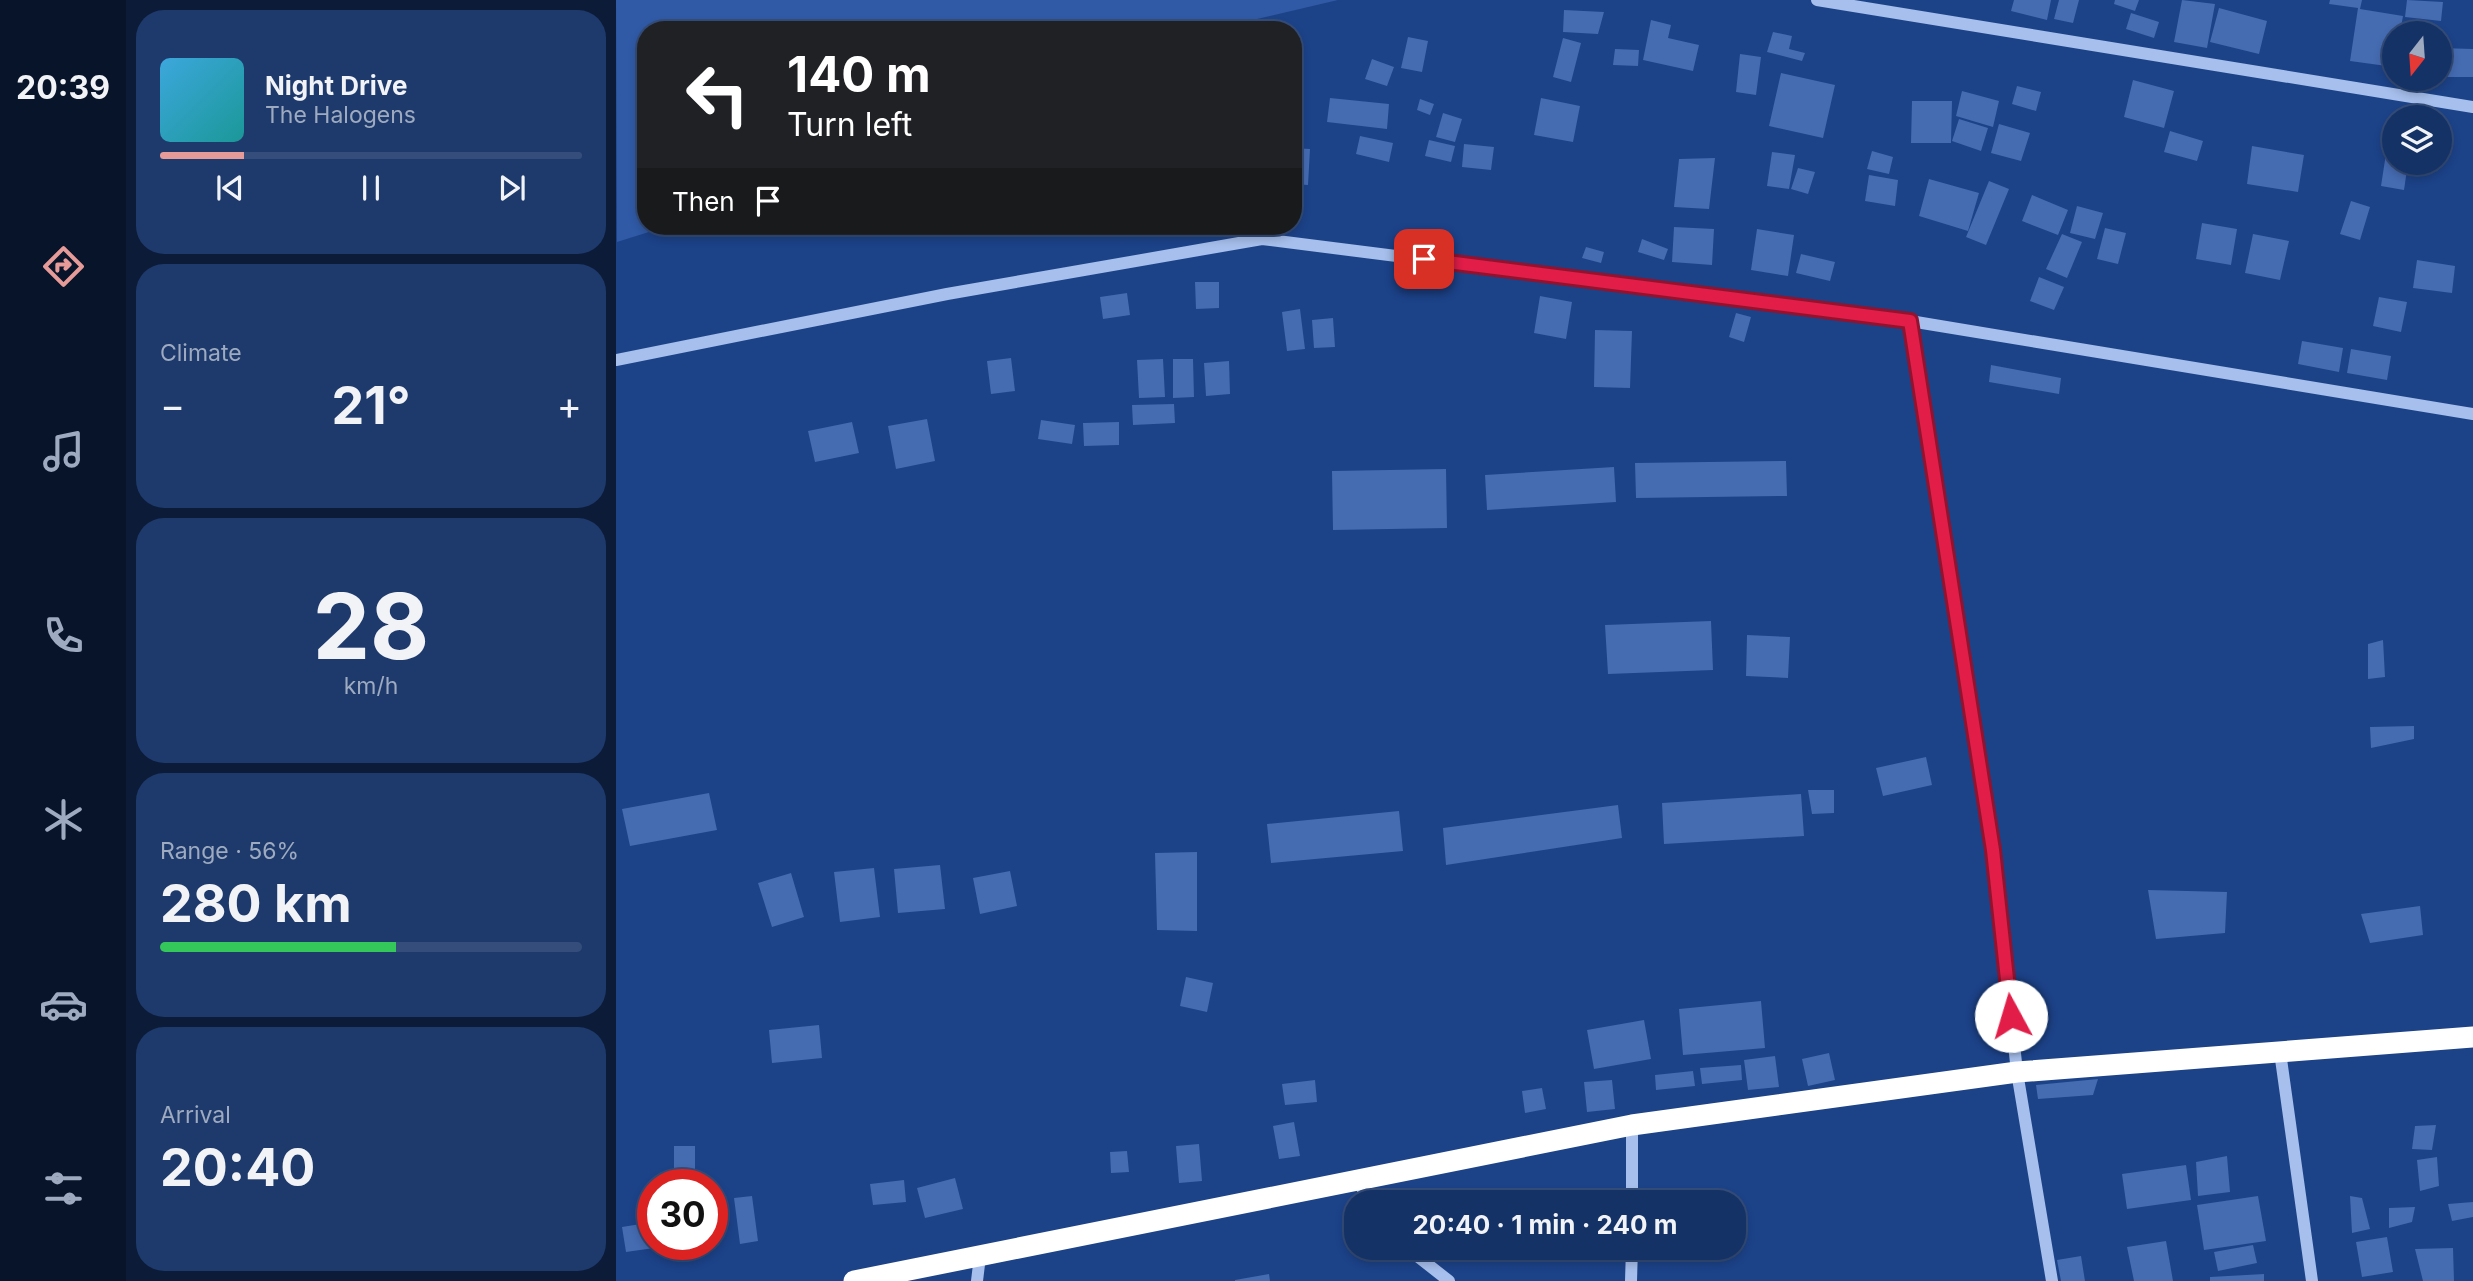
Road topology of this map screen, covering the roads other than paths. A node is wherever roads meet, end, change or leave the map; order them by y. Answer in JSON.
{"nodes":[{"id":1,"x":1817,"y":0,"type":"edge"},
{"id":2,"x":2473,"y":107,"type":"edge"},
{"id":3,"x":1910,"y":321,"type":"junction"},
{"id":4,"x":616,"y":360,"type":"edge"},
{"id":5,"x":2473,"y":414,"type":"edge"},
{"id":6,"x":2473,"y":1037,"type":"edge"},
{"id":7,"x":2280,"y":1052,"type":"junction"},
{"id":8,"x":2017,"y":1072,"type":"junction"},
{"id":9,"x":1632,"y":1125,"type":"junction"},
{"id":10,"x":1357,"y":1181,"type":"junction"},
{"id":11,"x":1364,"y":1190,"type":"edge"},
{"id":12,"x":1632,"y":1190,"type":"edge"},
{"id":13,"x":980,"y":1256,"type":"junction"},
{"id":14,"x":1422,"y":1260,"type":"edge"},
{"id":15,"x":1632,"y":1260,"type":"edge"},
{"id":16,"x":854,"y":1281,"type":"edge"},
{"id":17,"x":977,"y":1281,"type":"edge"},
{"id":18,"x":1449,"y":1281,"type":"edge"},
{"id":19,"x":1631,"y":1281,"type":"edge"},
{"id":20,"x":2052,"y":1281,"type":"edge"},
{"id":21,"x":2312,"y":1281,"type":"edge"}],
"edges":[{"from":1,"to":2,"type":"street"},
{"from":3,"to":4,"type":"street"},
{"from":3,"to":5,"type":"street"},
{"from":3,"to":8,"type":"street"},
{"from":6,"to":7,"type":"highway"},
{"from":7,"to":8,"type":"highway"},
{"from":7,"to":21,"type":"street"},
{"from":8,"to":9,"type":"highway"},
{"from":8,"to":20,"type":"street"},
{"from":9,"to":10,"type":"highway"},
{"from":9,"to":12,"type":"street"},
{"from":10,"to":11,"type":"street"},
{"from":10,"to":13,"type":"highway"},
{"from":13,"to":16,"type":"highway"},
{"from":13,"to":17,"type":"street"},
{"from":14,"to":18,"type":"street"},
{"from":15,"to":19,"type":"street"}]}
